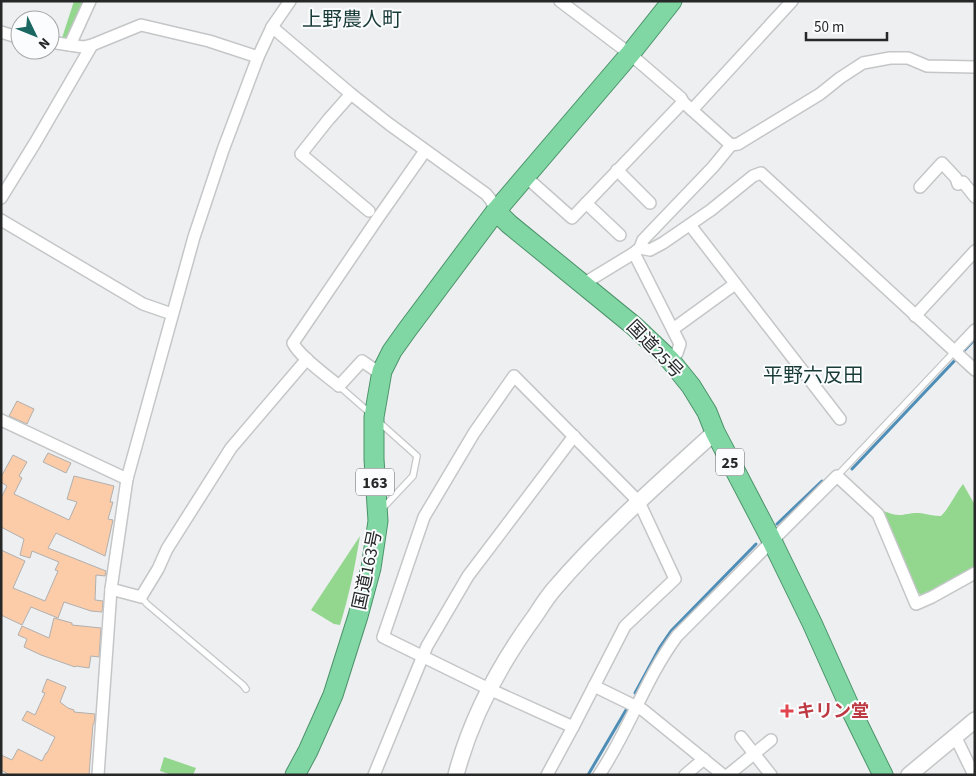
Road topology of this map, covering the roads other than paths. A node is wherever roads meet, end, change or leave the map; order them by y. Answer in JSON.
{"nodes":[{"id":1,"x":90,"y":1,"type":"edge"},
{"id":2,"x":290,"y":1,"type":"edge"},
{"id":3,"x":560,"y":1,"type":"edge"},
{"id":4,"x":672,"y":1,"type":"edge"},
{"id":5,"x":792,"y":1,"type":"edge"},
{"id":6,"x":272,"y":27,"type":"junction"},
{"id":7,"x":60,"y":44,"type":"edge"},
{"id":8,"x":70,"y":45,"type":"junction"},
{"id":9,"x":92,"y":45,"type":"junction"},
{"id":10,"x":630,"y":54,"type":"junction"},
{"id":11,"x":258,"y":57,"type":"junction"},
{"id":12,"x":975,"y":67,"type":"edge"},
{"id":13,"x":351,"y":94,"type":"junction"},
{"id":14,"x":683,"y":102,"type":"junction"},
{"id":15,"x":692,"y":110,"type":"junction"},
{"id":16,"x":731,"y":145,"type":"junction"},
{"id":17,"x":425,"y":151,"type":"junction"},
{"id":18,"x":617,"y":170,"type":"junction"},
{"id":19,"x":526,"y":177,"type":"junction"},
{"id":20,"x":920,"y":187,"type":"dead end"},
{"id":21,"x":975,"y":197,"type":"edge"},
{"id":22,"x":1,"y":198,"type":"edge"},
{"id":23,"x":586,"y":203,"type":"junction"},
{"id":24,"x":650,"y":203,"type":"dead end"},
{"id":25,"x":369,"y":211,"type":"dead end"},
{"id":26,"x":496,"y":211,"type":"junction"},
{"id":27,"x":1,"y":220,"type":"edge"},
{"id":28,"x":690,"y":225,"type":"junction"},
{"id":29,"x":620,"y":235,"type":"dead end"},
{"id":30,"x":975,"y":250,"type":"edge"},
{"id":31,"x":637,"y":251,"type":"junction"},
{"id":32,"x":583,"y":284,"type":"junction"},
{"id":33,"x":735,"y":284,"type":"junction"},
{"id":34,"x":172,"y":314,"type":"junction"},
{"id":35,"x":915,"y":316,"type":"junction"},
{"id":36,"x":673,"y":329,"type":"junction"},
{"id":37,"x":975,"y":330,"type":"edge"},
{"id":38,"x":958,"y":354,"type":"junction"},
{"id":39,"x":307,"y":359,"type":"junction"},
{"id":40,"x":670,"y":360,"type":"junction"},
{"id":41,"x":975,"y":370,"type":"edge"},
{"id":42,"x":382,"y":371,"type":"junction"},
{"id":43,"x":339,"y":386,"type":"junction"},
{"id":44,"x":374,"y":417,"type":"junction"},
{"id":45,"x":840,"y":419,"type":"dead end"},
{"id":46,"x":2,"y":424,"type":"edge"},
{"id":47,"x":714,"y":432,"type":"junction"},
{"id":48,"x":574,"y":436,"type":"junction"},
{"id":49,"x":837,"y":476,"type":"junction"},
{"id":50,"x":127,"y":479,"type":"junction"},
{"id":51,"x":639,"y":502,"type":"junction"},
{"id":52,"x":377,"y":514,"type":"junction"},
{"id":53,"x":772,"y":541,"type":"junction"},
{"id":54,"x":975,"y":573,"type":"edge"},
{"id":55,"x":111,"y":589,"type":"junction"},
{"id":56,"x":141,"y":598,"type":"junction"},
{"id":57,"x":423,"y":657,"type":"junction"},
{"id":58,"x":594,"y":686,"type":"junction"},
{"id":59,"x":489,"y":688,"type":"junction"},
{"id":60,"x":246,"y":689,"type":"dead end"},
{"id":61,"x":636,"y":706,"type":"junction"},
{"id":62,"x":975,"y":720,"type":"edge"},
{"id":63,"x":572,"y":727,"type":"junction"},
{"id":64,"x":955,"y":736,"type":"junction"},
{"id":65,"x":741,"y":737,"type":"dead end"},
{"id":66,"x":771,"y":740,"type":"dead end"},
{"id":67,"x":754,"y":754,"type":"junction"},
{"id":68,"x":704,"y":759,"type":"junction"},
{"id":69,"x":98,"y":775,"type":"edge"},
{"id":70,"x":295,"y":775,"type":"edge"},
{"id":71,"x":374,"y":775,"type":"edge"},
{"id":72,"x":456,"y":775,"type":"edge"},
{"id":73,"x":547,"y":775,"type":"edge"},
{"id":74,"x":598,"y":775,"type":"edge"},
{"id":75,"x":685,"y":775,"type":"edge"},
{"id":76,"x":723,"y":775,"type":"edge"},
{"id":77,"x":728,"y":775,"type":"edge"},
{"id":78,"x":771,"y":775,"type":"edge"},
{"id":79,"x":883,"y":775,"type":"edge"},
{"id":80,"x":908,"y":775,"type":"edge"},
{"id":81,"x":974,"y":775,"type":"edge"}],
"edges":[{"from":1,"to":8,"type":"street"},
{"from":2,"to":6,"type":"street"},
{"from":3,"to":10,"type":"street"},
{"from":4,"to":10,"type":"highway"},
{"from":5,"to":15,"type":"street"},
{"from":6,"to":11,"type":"street"},
{"from":6,"to":13,"type":"street"},
{"from":7,"to":8,"type":"street"},
{"from":8,"to":9,"type":"street"},
{"from":9,"to":11,"type":"street"},
{"from":9,"to":22,"type":"street"},
{"from":10,"to":14,"type":"street"},
{"from":10,"to":19,"type":"highway"},
{"from":11,"to":34,"type":"street"},
{"from":12,"to":16,"type":"street"},
{"from":13,"to":17,"type":"street"},
{"from":13,"to":25,"type":"street"},
{"from":14,"to":15,"type":"street"},
{"from":14,"to":18,"type":"street"},
{"from":15,"to":16,"type":"street"},
{"from":16,"to":31,"type":"street"},
{"from":17,"to":26,"type":"street"},
{"from":17,"to":39,"type":"street"},
{"from":18,"to":23,"type":"street"},
{"from":18,"to":24,"type":"street"},
{"from":19,"to":23,"type":"street"},
{"from":19,"to":26,"type":"highway"},
{"from":20,"to":21,"type":"street"},
{"from":23,"to":29,"type":"street"},
{"from":26,"to":32,"type":"highway","name":"国道25号","number":"25"},
{"from":26,"to":42,"type":"highway","name":"国道163号","number":"163"},
{"from":27,"to":34,"type":"street"},
{"from":28,"to":31,"type":"street"},
{"from":28,"to":33,"type":"street"},
{"from":28,"to":35,"type":"street"},
{"from":30,"to":35,"type":"street"},
{"from":31,"to":32,"type":"street"},
{"from":31,"to":36,"type":"street"},
{"from":32,"to":40,"type":"highway","name":"国道25号","number":"25"},
{"from":33,"to":36,"type":"street"},
{"from":33,"to":45,"type":"street"},
{"from":34,"to":50,"type":"street"},
{"from":35,"to":38,"type":"street"},
{"from":36,"to":40,"type":"street"},
{"from":37,"to":38,"type":"street"},
{"from":38,"to":41,"type":"street"},
{"from":38,"to":49,"type":"lane"},
{"from":39,"to":43,"type":"street"},
{"from":39,"to":56,"type":"street"},
{"from":40,"to":47,"type":"highway","name":"国道25号","number":"25"},
{"from":42,"to":43,"type":"street"},
{"from":42,"to":44,"type":"highway","name":"国道163号","number":"163"},
{"from":43,"to":44,"type":"lane"},
{"from":44,"to":52,"type":"highway","name":"国道163号","number":"163"},
{"from":44,"to":52,"type":"lane"},
{"from":46,"to":50,"type":"street"},
{"from":47,"to":51,"type":"street"},
{"from":47,"to":53,"type":"highway","name":"国道25号","number":"25"},
{"from":48,"to":51,"type":"street"},
{"from":48,"to":57,"type":"street"},
{"from":48,"to":57,"type":"street"},
{"from":49,"to":53,"type":"street"},
{"from":49,"to":54,"type":"street"},
{"from":50,"to":55,"type":"street"},
{"from":51,"to":58,"type":"street"},
{"from":51,"to":59,"type":"street"},
{"from":52,"to":70,"type":"highway","name":"国道163号","number":"163"},
{"from":53,"to":61,"type":"street"},
{"from":53,"to":79,"type":"highway","name":"国道25号","number":"25"},
{"from":55,"to":56,"type":"street"},
{"from":55,"to":69,"type":"street"},
{"from":56,"to":60,"type":"lane"},
{"from":57,"to":59,"type":"street"},
{"from":57,"to":71,"type":"street"},
{"from":58,"to":61,"type":"street"},
{"from":58,"to":63,"type":"street"},
{"from":59,"to":63,"type":"street"},
{"from":59,"to":72,"type":"street"},
{"from":61,"to":68,"type":"street"},
{"from":61,"to":74,"type":"street"},
{"from":62,"to":64,"type":"street"},
{"from":63,"to":73,"type":"street"},
{"from":64,"to":80,"type":"street"},
{"from":64,"to":81,"type":"street"},
{"from":65,"to":67,"type":"street"},
{"from":66,"to":67,"type":"street"},
{"from":67,"to":77,"type":"street"},
{"from":67,"to":78,"type":"street"},
{"from":68,"to":75,"type":"street"},
{"from":68,"to":76,"type":"street"}]}
